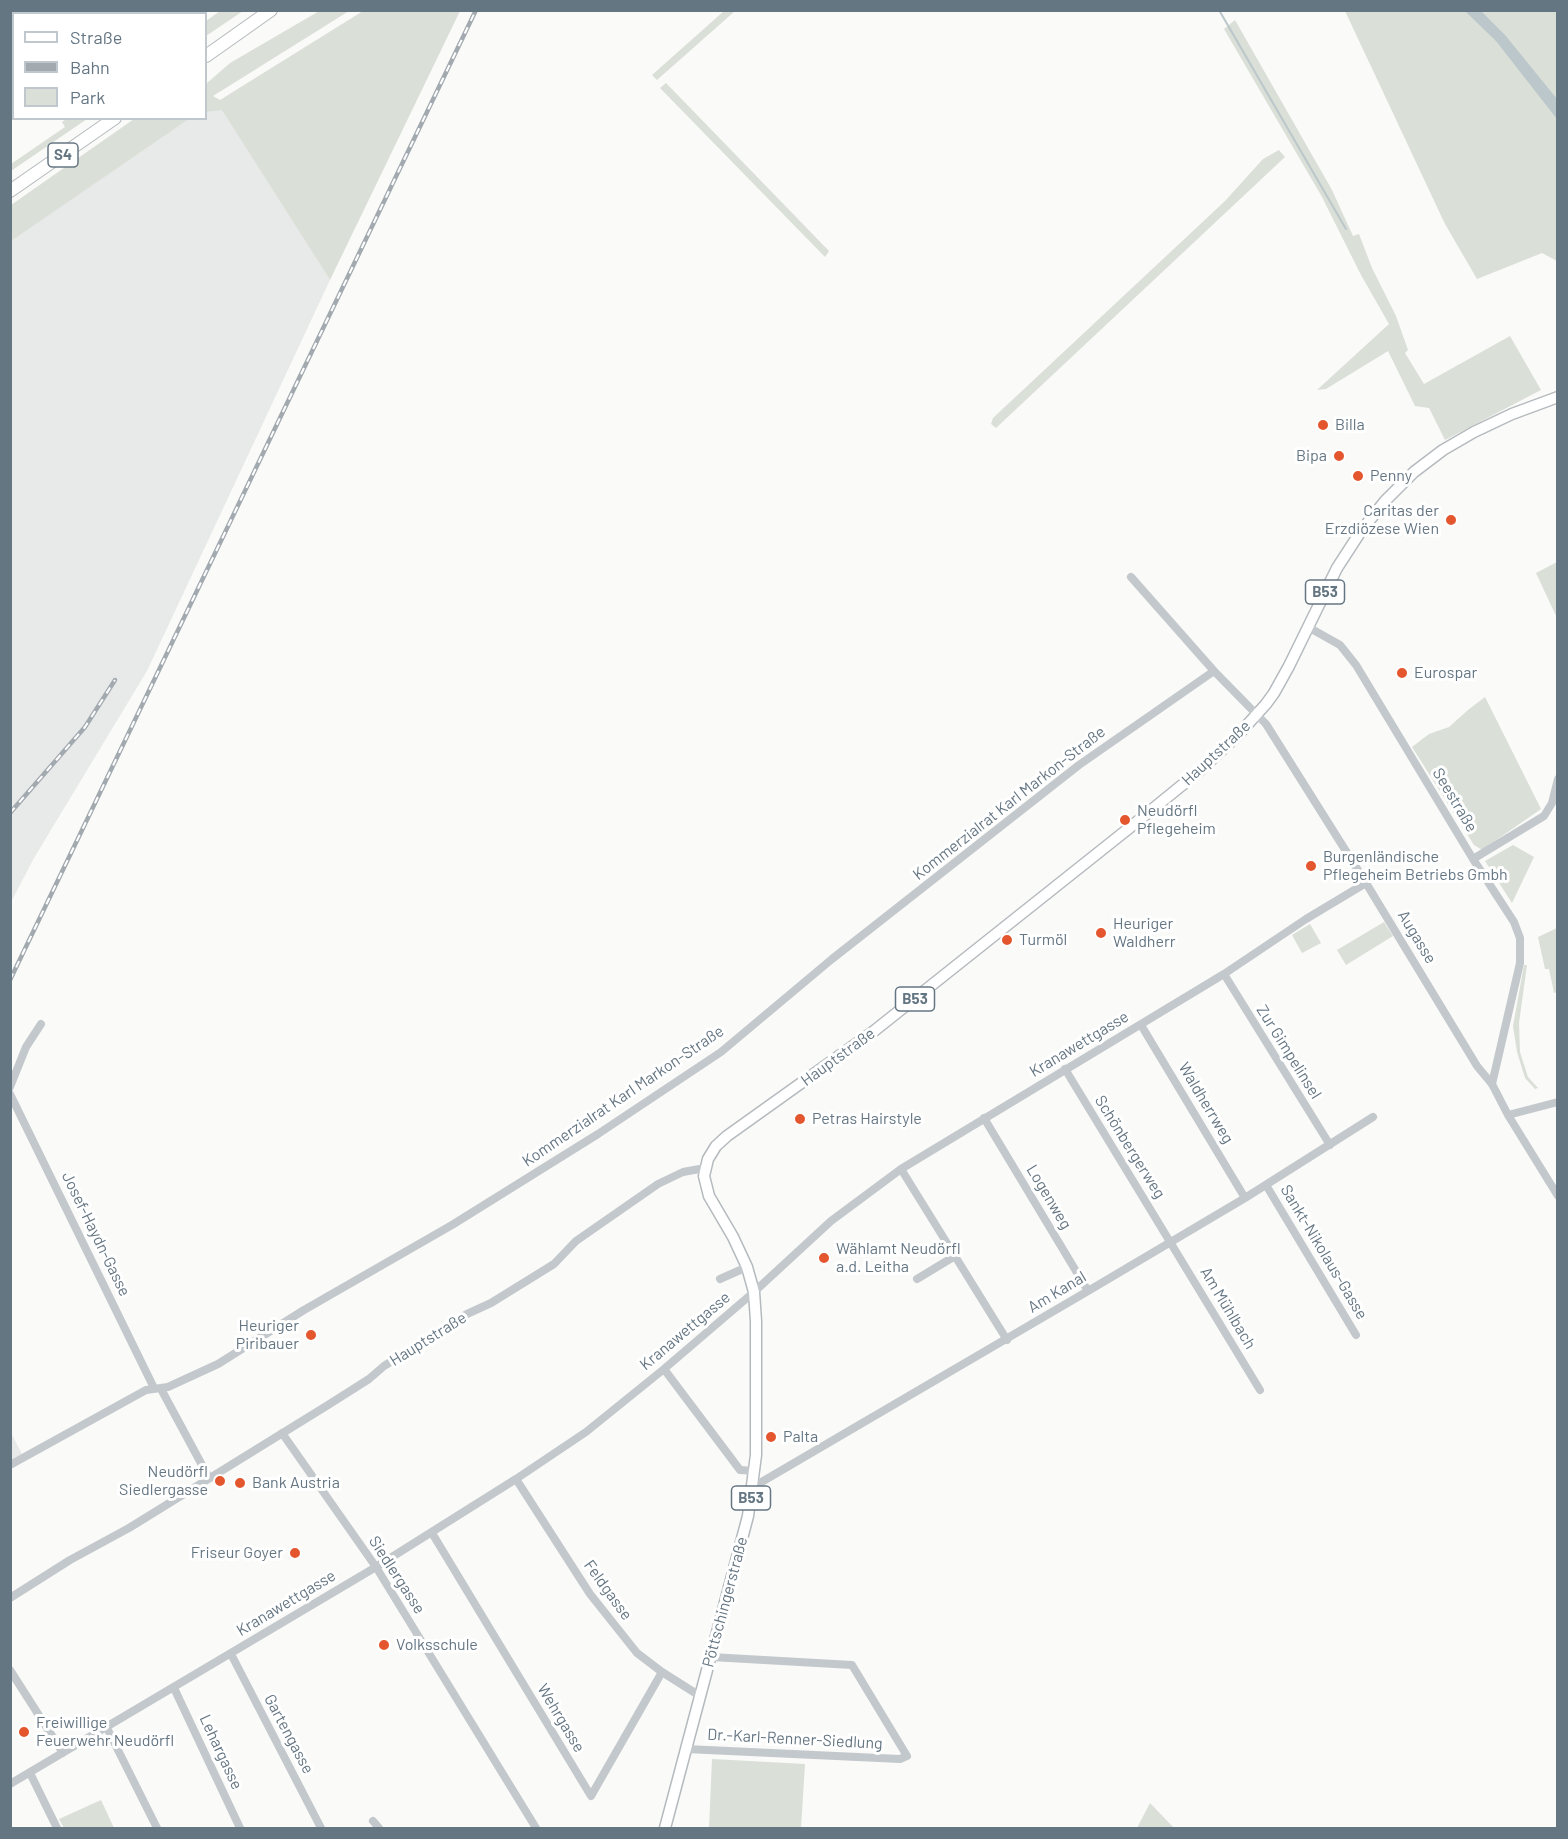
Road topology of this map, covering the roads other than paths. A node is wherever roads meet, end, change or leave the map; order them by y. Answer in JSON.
{"nodes":[{"id":1,"x":257,"y":10,"type":"edge"},
{"id":2,"x":272,"y":10,"type":"edge"},
{"id":3,"x":207,"y":45,"type":"edge"},
{"id":4,"x":207,"y":55,"type":"edge"},
{"id":5,"x":98,"y":120,"type":"edge"},
{"id":6,"x":112,"y":120,"type":"edge"},
{"id":7,"x":10,"y":182,"type":"edge"},
{"id":8,"x":10,"y":191,"type":"edge"},
{"id":9,"x":1557,"y":397,"type":"edge"},
{"id":10,"x":1131,"y":577,"type":"dead end"},
{"id":11,"x":1308,"y":627,"type":"junction"},
{"id":12,"x":1215,"y":670,"type":"junction"},
{"id":13,"x":1257,"y":715,"type":"junction"},
{"id":14,"x":1557,"y":779,"type":"edge"},
{"id":15,"x":1473,"y":859,"type":"junction"},
{"id":16,"x":1366,"y":883,"type":"junction"},
{"id":17,"x":1224,"y":974,"type":"junction"},
{"id":18,"x":41,"y":1024,"type":"dead end"},
{"id":19,"x":1141,"y":1025,"type":"junction"},
{"id":20,"x":14,"y":1066,"type":"edge"},
{"id":21,"x":1065,"y":1069,"type":"junction"},
{"id":22,"x":1492,"y":1084,"type":"junction"},
{"id":23,"x":10,"y":1087,"type":"edge"},
{"id":24,"x":10,"y":1094,"type":"edge"},
{"id":25,"x":1557,"y":1102,"type":"edge"},
{"id":26,"x":1508,"y":1115,"type":"junction"},
{"id":27,"x":1373,"y":1116,"type":"dead end"},
{"id":28,"x":984,"y":1118,"type":"junction"},
{"id":29,"x":1330,"y":1145,"type":"junction"},
{"id":30,"x":705,"y":1168,"type":"junction"},
{"id":31,"x":901,"y":1169,"type":"junction"},
{"id":32,"x":1266,"y":1185,"type":"junction"},
{"id":33,"x":1557,"y":1196,"type":"edge"},
{"id":34,"x":1245,"y":1197,"type":"junction"},
{"id":35,"x":1170,"y":1241,"type":"junction"},
{"id":36,"x":954,"y":1256,"type":"junction"},
{"id":37,"x":747,"y":1267,"type":"junction"},
{"id":38,"x":720,"y":1279,"type":"dead end"},
{"id":39,"x":917,"y":1279,"type":"dead end"},
{"id":40,"x":754,"y":1292,"type":"junction"},
{"id":41,"x":1088,"y":1292,"type":"junction"},
{"id":42,"x":1356,"y":1335,"type":"dead end"},
{"id":43,"x":1007,"y":1340,"type":"junction"},
{"id":44,"x":664,"y":1369,"type":"junction"},
{"id":45,"x":157,"y":1388,"type":"junction"},
{"id":46,"x":1260,"y":1390,"type":"dead end"},
{"id":47,"x":282,"y":1433,"type":"junction"},
{"id":48,"x":10,"y":1465,"type":"edge"},
{"id":49,"x":755,"y":1471,"type":"junction"},
{"id":50,"x":209,"y":1478,"type":"junction"},
{"id":51,"x":516,"y":1479,"type":"junction"},
{"id":52,"x":753,"y":1486,"type":"junction"},
{"id":53,"x":432,"y":1533,"type":"junction"},
{"id":54,"x":376,"y":1567,"type":"junction"},
{"id":55,"x":10,"y":1598,"type":"edge"},
{"id":56,"x":231,"y":1654,"type":"junction"},
{"id":57,"x":711,"y":1657,"type":"junction"},
{"id":58,"x":10,"y":1670,"type":"edge"},
{"id":59,"x":662,"y":1672,"type":"junction"},
{"id":60,"x":174,"y":1688,"type":"junction"},
{"id":61,"x":700,"y":1696,"type":"junction"},
{"id":62,"x":107,"y":1728,"type":"junction"},
{"id":63,"x":686,"y":1749,"type":"junction"},
{"id":64,"x":63,"y":1753,"type":"junction"},
{"id":65,"x":30,"y":1773,"type":"junction"},
{"id":66,"x":10,"y":1784,"type":"edge"},
{"id":67,"x":57,"y":1828,"type":"edge"},
{"id":68,"x":157,"y":1828,"type":"edge"},
{"id":69,"x":240,"y":1828,"type":"edge"},
{"id":70,"x":321,"y":1828,"type":"edge"},
{"id":71,"x":536,"y":1828,"type":"edge"},
{"id":72,"x":665,"y":1828,"type":"edge"}],
"edges":[{"from":1,"to":3,"type":"highway"},
{"from":2,"to":4,"type":"highway"},
{"from":5,"to":7,"type":"highway","number":"S4"},
{"from":6,"to":8,"type":"highway","number":"S4"},
{"from":9,"to":11,"type":"main road","name":"Hauptstraße","number":"B53"},
{"from":10,"to":12,"type":"street"},
{"from":11,"to":13,"type":"main road","name":"Hauptstraße","number":"B53"},
{"from":11,"to":15,"type":"street","name":"Seestraße"},
{"from":12,"to":13,"type":"street"},
{"from":12,"to":45,"type":"street","name":"Kommerzialrat Karl Markon-Straße"},
{"from":13,"to":16,"type":"street","name":"Augasse"},
{"from":13,"to":30,"type":"main road","name":"Hauptstraße","number":"B53"},
{"from":14,"to":15,"type":"street"},
{"from":15,"to":22,"type":"street","name":"Seestraße"},
{"from":16,"to":17,"type":"street","name":"Kranawettgasse"},
{"from":16,"to":22,"type":"street","name":"Augasse"},
{"from":17,"to":19,"type":"street","name":"Kranawettgasse"},
{"from":17,"to":29,"type":"street","name":"Zur Gimpelinsel"},
{"from":18,"to":20,"type":"street"},
{"from":19,"to":21,"type":"street","name":"Kranawettgasse"},
{"from":19,"to":34,"type":"street","name":"Waldherrweg"},
{"from":20,"to":23,"type":"street"},
{"from":21,"to":28,"type":"street","name":"Kranawettgasse"},
{"from":21,"to":35,"type":"street","name":"Schönbergerweg"},
{"from":22,"to":26,"type":"street","name":"Augasse"},
{"from":24,"to":45,"type":"street","name":"Josef-Haydn-Gasse"},
{"from":25,"to":26,"type":"street"},
{"from":26,"to":33,"type":"street","name":"Augasse"},
{"from":27,"to":29,"type":"street","name":"Am Kanal"},
{"from":28,"to":31,"type":"street","name":"Kranawettgasse"},
{"from":28,"to":41,"type":"street","name":"Logenweg"},
{"from":29,"to":32,"type":"street","name":"Am Kanal"},
{"from":30,"to":37,"type":"main road","name":"Pöttschingerstraße","number":"B53"},
{"from":30,"to":47,"type":"street","name":"Hauptstraße"},
{"from":31,"to":36,"type":"street"},
{"from":31,"to":40,"type":"street","name":"Kranawettgasse"},
{"from":32,"to":34,"type":"street","name":"Am Kanal"},
{"from":32,"to":42,"type":"street","name":"Sankt-Nikolaus-Gasse"},
{"from":34,"to":35,"type":"street","name":"Am Kanal"},
{"from":35,"to":41,"type":"street","name":"Am Kanal"},
{"from":35,"to":46,"type":"street","name":"Am Mühlbach"},
{"from":36,"to":39,"type":"street"},
{"from":36,"to":43,"type":"street"},
{"from":37,"to":38,"type":"street"},
{"from":37,"to":40,"type":"main road","name":"Pöttschingerstraße","number":"B53"},
{"from":40,"to":44,"type":"street","name":"Kranawettgasse"},
{"from":40,"to":49,"type":"main road","name":"Pöttschingerstraße","number":"B53"},
{"from":41,"to":43,"type":"street","name":"Am Kanal"},
{"from":43,"to":52,"type":"street","name":"Am Kanal"},
{"from":44,"to":49,"type":"street"},
{"from":44,"to":51,"type":"street","name":"Kranawettgasse"},
{"from":45,"to":48,"type":"street","name":"Kommerzialrat Karl Markon-Straße"},
{"from":45,"to":50,"type":"street","name":"Josef-Haydn-Gasse"},
{"from":47,"to":50,"type":"street","name":"Hauptstraße"},
{"from":47,"to":54,"type":"street","name":"Siedlergasse"},
{"from":49,"to":52,"type":"main road","name":"Pöttschingerstraße","number":"B53"},
{"from":50,"to":55,"type":"street","name":"Hauptstraße"},
{"from":51,"to":53,"type":"street","name":"Kranawettgasse"},
{"from":51,"to":59,"type":"street","name":"Feldgasse"},
{"from":52,"to":57,"type":"main road","name":"Pöttschingerstraße","number":"B53"},
{"from":53,"to":54,"type":"street","name":"Kranawettgasse"},
{"from":53,"to":59,"type":"street","name":"Wehrgasse"},
{"from":54,"to":56,"type":"street","name":"Kranawettgasse"},
{"from":54,"to":71,"type":"street","name":"Siedlergasse"},
{"from":56,"to":60,"type":"street","name":"Kranawettgasse"},
{"from":56,"to":70,"type":"street","name":"Gartengasse"},
{"from":57,"to":61,"type":"main road","name":"Pöttschingerstraße","number":"B53"},
{"from":57,"to":63,"type":"street","name":"Dr.-Karl-Renner-Siedlung"},
{"from":58,"to":64,"type":"street"},
{"from":59,"to":61,"type":"street","name":"Feldgasse"},
{"from":60,"to":62,"type":"street","name":"Kranawettgasse"},
{"from":60,"to":69,"type":"street","name":"Lehargasse"},
{"from":61,"to":63,"type":"main road","name":"Pöttschingerstraße","number":"B53"},
{"from":62,"to":64,"type":"street","name":"Kranawettgasse"},
{"from":62,"to":68,"type":"street"},
{"from":63,"to":72,"type":"main road","name":"Pöttschingerstraße","number":"B53"},
{"from":64,"to":65,"type":"street","name":"Kranawettgasse"},
{"from":65,"to":66,"type":"street","name":"Kranawettgasse"},
{"from":65,"to":67,"type":"street"}]}
